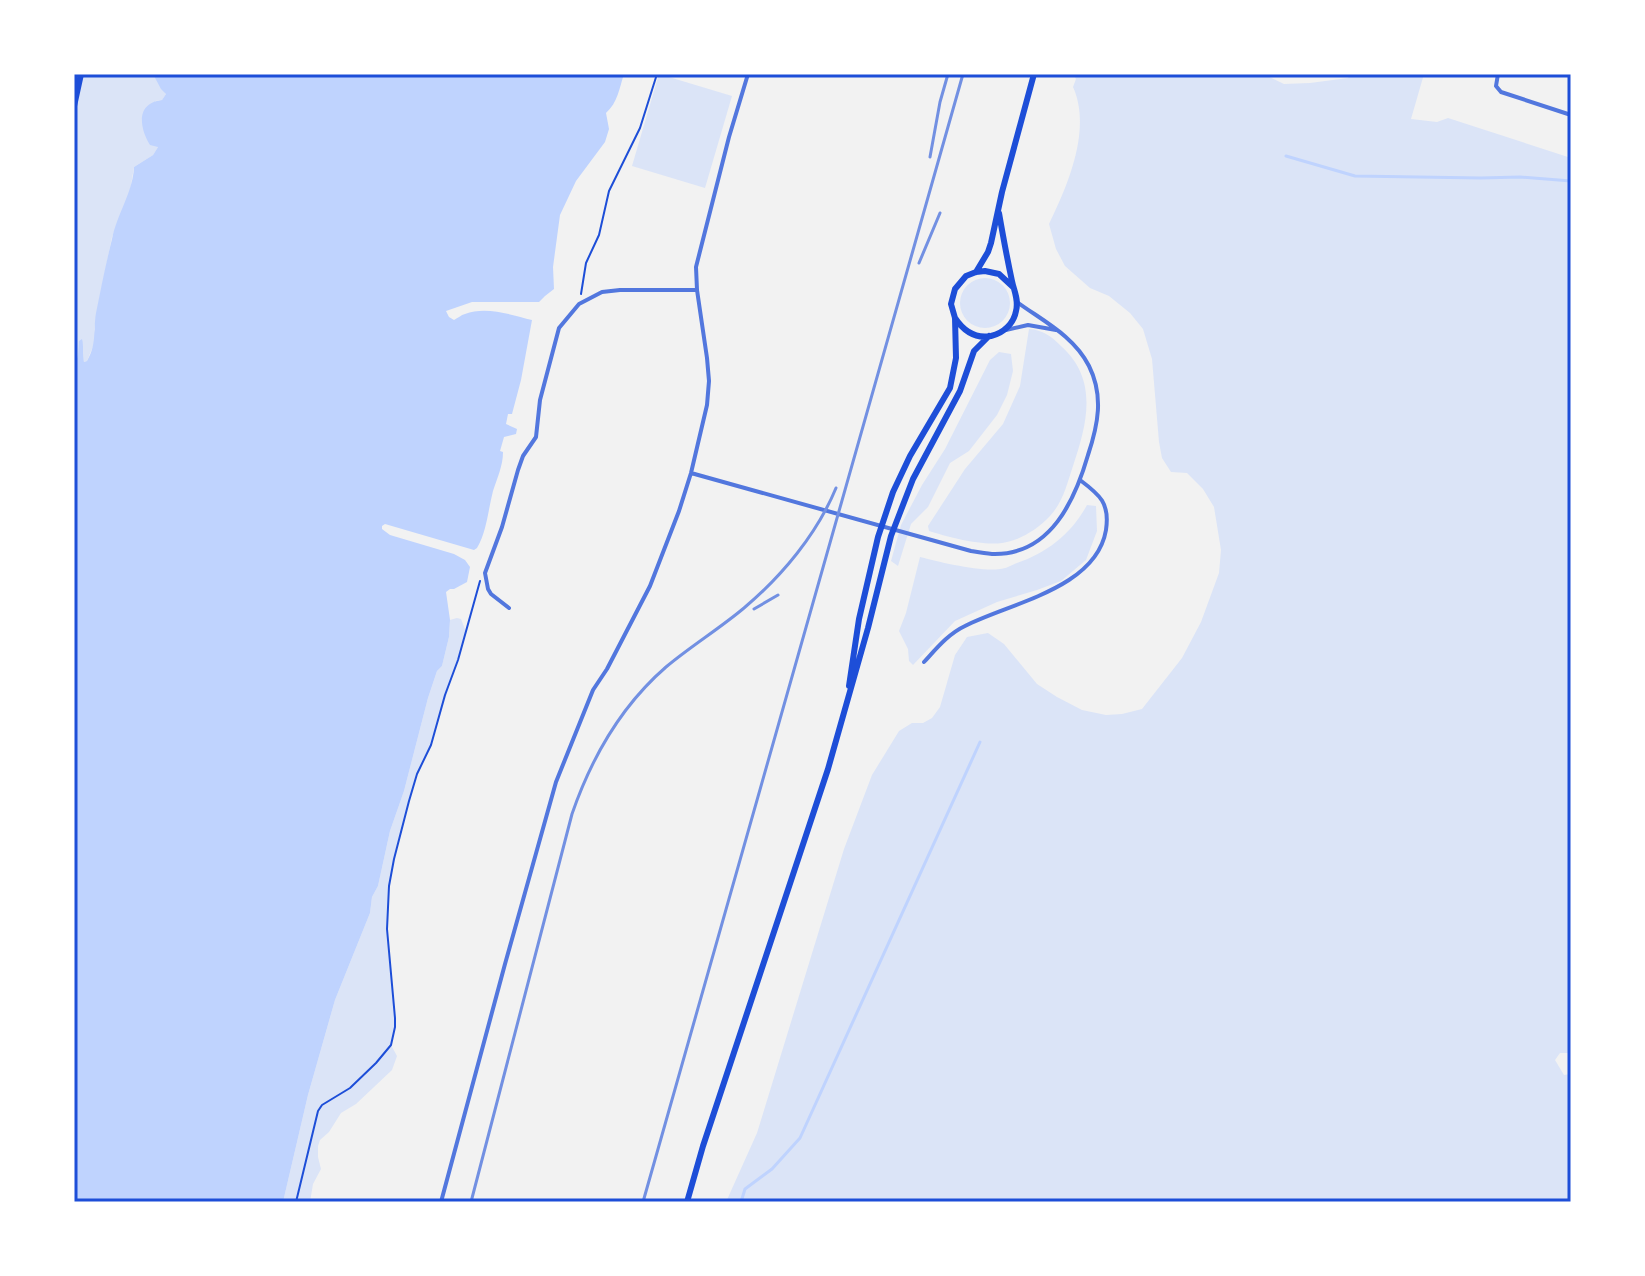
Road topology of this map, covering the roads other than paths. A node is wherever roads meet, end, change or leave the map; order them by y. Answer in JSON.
{"nodes":[{"id":1,"x":81,"y":74,"type":"edge"},
{"id":2,"x":748,"y":74,"type":"edge"},
{"id":3,"x":1034,"y":74,"type":"edge"},
{"id":4,"x":1498,"y":74,"type":"edge"},
{"id":5,"x":74,"y":106,"type":"edge"},
{"id":6,"x":1571,"y":115,"type":"edge"},
{"id":7,"x":999,"y":210,"type":"junction"},
{"id":8,"x":976,"y":272,"type":"junction"},
{"id":9,"x":1013,"y":287,"type":"junction"},
{"id":10,"x":697,"y":290,"type":"junction"},
{"id":11,"x":1017,"y":302,"type":"junction"},
{"id":12,"x":955,"y":318,"type":"junction"},
{"id":13,"x":1004,"y":330,"type":"junction"},
{"id":14,"x":1057,"y":330,"type":"junction"},
{"id":15,"x":989,"y":336,"type":"junction"},
{"id":16,"x":691,"y":473,"type":"junction"},
{"id":17,"x":1080,"y":480,"type":"junction"},
{"id":18,"x":509,"y":608,"type":"dead end"},
{"id":19,"x":924,"y":662,"type":"dead end"},
{"id":20,"x":846,"y":706,"type":"junction"},
{"id":21,"x":441,"y":1202,"type":"edge"},
{"id":22,"x":687,"y":1202,"type":"edge"}],
"edges":[{"from":1,"to":5,"type":"main road"},
{"from":2,"to":10,"type":"street"},
{"from":3,"to":7,"type":"main road"},
{"from":4,"to":6,"type":"street"},
{"from":7,"to":8,"type":"main road"},
{"from":7,"to":9,"type":"main road"},
{"from":8,"to":9,"type":"main road"},
{"from":8,"to":12,"type":"main road"},
{"from":9,"to":11,"type":"main road"},
{"from":10,"to":16,"type":"street"},
{"from":10,"to":18,"type":"street"},
{"from":11,"to":13,"type":"main road"},
{"from":11,"to":14,"type":"street"},
{"from":12,"to":15,"type":"main road"},
{"from":12,"to":20,"type":"main road"},
{"from":13,"to":14,"type":"street"},
{"from":13,"to":15,"type":"main road"},
{"from":14,"to":17,"type":"street"},
{"from":15,"to":20,"type":"main road"},
{"from":16,"to":17,"type":"street"},
{"from":16,"to":21,"type":"street"},
{"from":17,"to":19,"type":"street"},
{"from":20,"to":22,"type":"main road"}]}
